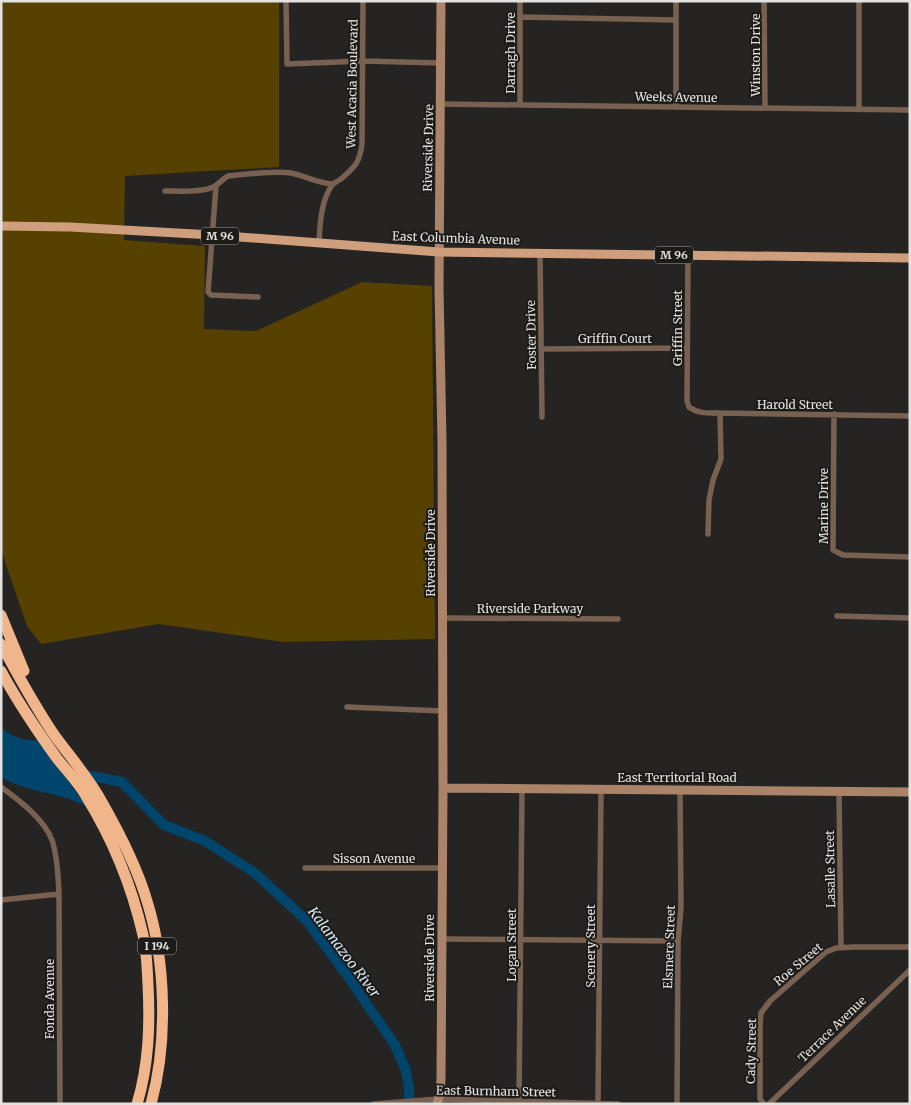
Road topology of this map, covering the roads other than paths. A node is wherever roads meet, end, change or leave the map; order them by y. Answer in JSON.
{"nodes":[{"id":1,"x":286,"y":1,"type":"edge"},
{"id":2,"x":363,"y":1,"type":"edge"},
{"id":3,"x":441,"y":1,"type":"edge"},
{"id":4,"x":520,"y":1,"type":"edge"},
{"id":5,"x":676,"y":1,"type":"edge"},
{"id":6,"x":764,"y":1,"type":"edge"},
{"id":7,"x":859,"y":1,"type":"edge"},
{"id":8,"x":520,"y":17,"type":"junction"},
{"id":9,"x":676,"y":20,"type":"junction"},
{"id":10,"x":363,"y":62,"type":"junction"},
{"id":11,"x":441,"y":63,"type":"junction"},
{"id":12,"x":441,"y":104,"type":"junction"},
{"id":13,"x":520,"y":105,"type":"junction"},
{"id":14,"x":676,"y":107,"type":"junction"},
{"id":15,"x":765,"y":108,"type":"junction"},
{"id":16,"x":859,"y":110,"type":"junction"},
{"id":17,"x":910,"y":110,"type":"edge"},
{"id":18,"x":333,"y":184,"type":"junction"},
{"id":19,"x":216,"y":186,"type":"junction"},
{"id":20,"x":165,"y":192,"type":"dead end"},
{"id":21,"x":1,"y":226,"type":"edge"},
{"id":22,"x":213,"y":235,"type":"junction"},
{"id":23,"x":319,"y":242,"type":"junction"},
{"id":24,"x":439,"y":252,"type":"junction"},
{"id":25,"x":540,"y":253,"type":"junction"},
{"id":26,"x":688,"y":255,"type":"junction"},
{"id":27,"x":910,"y":258,"type":"edge"},
{"id":28,"x":258,"y":297,"type":"dead end"},
{"id":29,"x":687,"y":348,"type":"junction"},
{"id":30,"x":542,"y":349,"type":"junction"},
{"id":31,"x":687,"y":401,"type":"joint"},
{"id":32,"x":720,"y":413,"type":"junction"},
{"id":33,"x":834,"y":414,"type":"junction"},
{"id":34,"x":910,"y":416,"type":"edge"},
{"id":35,"x":542,"y":417,"type":"dead end"},
{"id":36,"x":708,"y":534,"type":"dead end"},
{"id":37,"x":910,"y":557,"type":"edge"},
{"id":38,"x":1,"y":614,"type":"edge"},
{"id":39,"x":837,"y":616,"type":"dead end"},
{"id":40,"x":443,"y":618,"type":"junction"},
{"id":41,"x":910,"y":618,"type":"edge"},
{"id":42,"x":618,"y":619,"type":"dead end"},
{"id":43,"x":1,"y":644,"type":"edge"},
{"id":44,"x":1,"y":671,"type":"edge"},
{"id":45,"x":347,"y":707,"type":"dead end"},
{"id":46,"x":443,"y":711,"type":"junction"},
{"id":47,"x":40,"y":712,"type":"junction"},
{"id":48,"x":1,"y":787,"type":"edge"},
{"id":49,"x":443,"y":788,"type":"junction"},
{"id":50,"x":522,"y":789,"type":"junction"},
{"id":51,"x":601,"y":789,"type":"junction"},
{"id":52,"x":680,"y":790,"type":"junction"},
{"id":53,"x":840,"y":791,"type":"junction"},
{"id":54,"x":910,"y":792,"type":"edge"},
{"id":55,"x":305,"y":868,"type":"dead end"},
{"id":56,"x":442,"y":868,"type":"junction"},
{"id":57,"x":59,"y":894,"type":"junction"},
{"id":58,"x":1,"y":900,"type":"edge"},
{"id":59,"x":442,"y":939,"type":"junction"},
{"id":60,"x":521,"y":939,"type":"junction"},
{"id":61,"x":600,"y":940,"type":"junction"},
{"id":62,"x":678,"y":941,"type":"junction"},
{"id":63,"x":910,"y":947,"type":"edge"},
{"id":64,"x":841,"y":948,"type":"junction"},
{"id":65,"x":910,"y":970,"type":"edge"},
{"id":66,"x":770,"y":1001,"type":"joint"},
{"id":67,"x":435,"y":1100,"type":"edge"},
{"id":68,"x":389,"y":1102,"type":"edge"},
{"id":69,"x":519,"y":1102,"type":"junction"},
{"id":70,"x":582,"y":1103,"type":"edge"},
{"id":71,"x":598,"y":1103,"type":"edge"},
{"id":72,"x":60,"y":1104,"type":"edge"},
{"id":73,"x":138,"y":1104,"type":"edge"},
{"id":74,"x":152,"y":1104,"type":"edge"},
{"id":75,"x":373,"y":1104,"type":"edge"},
{"id":76,"x":618,"y":1104,"type":"edge"},
{"id":77,"x":677,"y":1104,"type":"edge"},
{"id":78,"x":764,"y":1104,"type":"edge"},
{"id":79,"x":770,"y":1104,"type":"edge"}],
"edges":[{"from":1,"to":10,"type":"street"},
{"from":2,"to":10,"type":"street","name":"West Acacia Boulevard"},
{"from":3,"to":11,"type":"street","name":"Riverside Drive"},
{"from":4,"to":8,"type":"street","name":"Darragh Drive"},
{"from":5,"to":9,"type":"street"},
{"from":6,"to":15,"type":"street","name":"Winston Drive"},
{"from":7,"to":16,"type":"street"},
{"from":8,"to":9,"type":"street"},
{"from":8,"to":13,"type":"street","name":"Darragh Drive"},
{"from":9,"to":14,"type":"street"},
{"from":10,"to":11,"type":"street"},
{"from":10,"to":18,"type":"street","name":"West Acacia Boulevard"},
{"from":11,"to":12,"type":"street","name":"Riverside Drive"},
{"from":12,"to":13,"type":"street","name":"Weeks Avenue"},
{"from":12,"to":24,"type":"street","name":"Riverside Drive"},
{"from":13,"to":14,"type":"street","name":"Weeks Avenue"},
{"from":14,"to":15,"type":"street","name":"Weeks Avenue"},
{"from":15,"to":16,"type":"street","name":"Weeks Avenue"},
{"from":16,"to":17,"type":"street","name":"Weeks Avenue"},
{"from":18,"to":19,"type":"street"},
{"from":18,"to":23,"type":"street","name":"West Acacia Boulevard"},
{"from":19,"to":20,"type":"street"},
{"from":19,"to":22,"type":"street"},
{"from":21,"to":22,"type":"main road","name":"East Columbia Avenue","number":"M 96"},
{"from":22,"to":23,"type":"main road","name":"East Columbia Avenue","number":"M 96"},
{"from":22,"to":28,"type":"street"},
{"from":23,"to":24,"type":"main road","name":"East Columbia Avenue","number":"M 96"},
{"from":24,"to":25,"type":"main road","name":"East Columbia Avenue","number":"M 96"},
{"from":24,"to":40,"type":"street","name":"Riverside Drive"},
{"from":25,"to":26,"type":"main road","name":"East Columbia Avenue","number":"M 96"},
{"from":25,"to":30,"type":"street","name":"Foster Drive"},
{"from":26,"to":27,"type":"main road","name":"East Columbia Avenue","number":"M 96"},
{"from":26,"to":29,"type":"street","name":"Griffin Street"},
{"from":29,"to":30,"type":"street","name":"Griffin Court"},
{"from":29,"to":31,"type":"street","name":"Griffin Street"},
{"from":30,"to":35,"type":"street","name":"Foster Drive"},
{"from":31,"to":32,"type":"street","name":"Harold Street"},
{"from":32,"to":33,"type":"street","name":"Harold Street"},
{"from":32,"to":36,"type":"street"},
{"from":33,"to":34,"type":"street","name":"Harold Street"},
{"from":33,"to":37,"type":"street","name":"Marine Drive"},
{"from":38,"to":47,"type":"highway"},
{"from":39,"to":41,"type":"street"},
{"from":40,"to":42,"type":"street","name":"Riverside Parkway"},
{"from":40,"to":46,"type":"street","name":"Riverside Drive"},
{"from":43,"to":47,"type":"highway","number":"I 194"},
{"from":44,"to":73,"type":"highway","number":"I 194"},
{"from":45,"to":46,"type":"street"},
{"from":46,"to":49,"type":"street","name":"Riverside Drive"},
{"from":47,"to":74,"type":"highway","number":"I 194"},
{"from":48,"to":57,"type":"street","name":"Fonda Avenue"},
{"from":49,"to":50,"type":"street","name":"East Territorial Road"},
{"from":49,"to":56,"type":"street","name":"Riverside Drive"},
{"from":50,"to":51,"type":"street","name":"East Territorial Road"},
{"from":50,"to":60,"type":"street","name":"Logan Street"},
{"from":51,"to":52,"type":"street","name":"East Territorial Road"},
{"from":51,"to":61,"type":"street","name":"Scenery Street"},
{"from":52,"to":53,"type":"street","name":"East Territorial Road"},
{"from":52,"to":62,"type":"street","name":"Elsmere Street"},
{"from":53,"to":54,"type":"street","name":"East Territorial Road"},
{"from":53,"to":64,"type":"street","name":"Lasalle Street"},
{"from":55,"to":56,"type":"street","name":"Sisson Avenue"},
{"from":56,"to":59,"type":"street","name":"Riverside Drive"},
{"from":57,"to":58,"type":"street"},
{"from":57,"to":72,"type":"street","name":"Fonda Avenue"},
{"from":59,"to":60,"type":"street"},
{"from":59,"to":67,"type":"street","name":"Riverside Drive"},
{"from":60,"to":61,"type":"street"},
{"from":60,"to":69,"type":"street","name":"Logan Street"},
{"from":61,"to":62,"type":"street"},
{"from":61,"to":71,"type":"street","name":"Scenery Street"},
{"from":62,"to":77,"type":"street","name":"Elsmere Street"},
{"from":63,"to":64,"type":"street"},
{"from":64,"to":66,"type":"street","name":"Roe Street"},
{"from":65,"to":79,"type":"street","name":"Terrace Avenue"},
{"from":66,"to":78,"type":"street","name":"Cady Street"},
{"from":67,"to":68,"type":"street","name":"East Burnham Street"},
{"from":67,"to":69,"type":"street","name":"East Burnham Street"},
{"from":68,"to":75,"type":"street","name":"East Burnham Street"},
{"from":69,"to":70,"type":"street","name":"East Burnham Street"},
{"from":70,"to":71,"type":"street","name":"East Burnham Street"},
{"from":71,"to":76,"type":"street","name":"East Burnham Street"}]}
